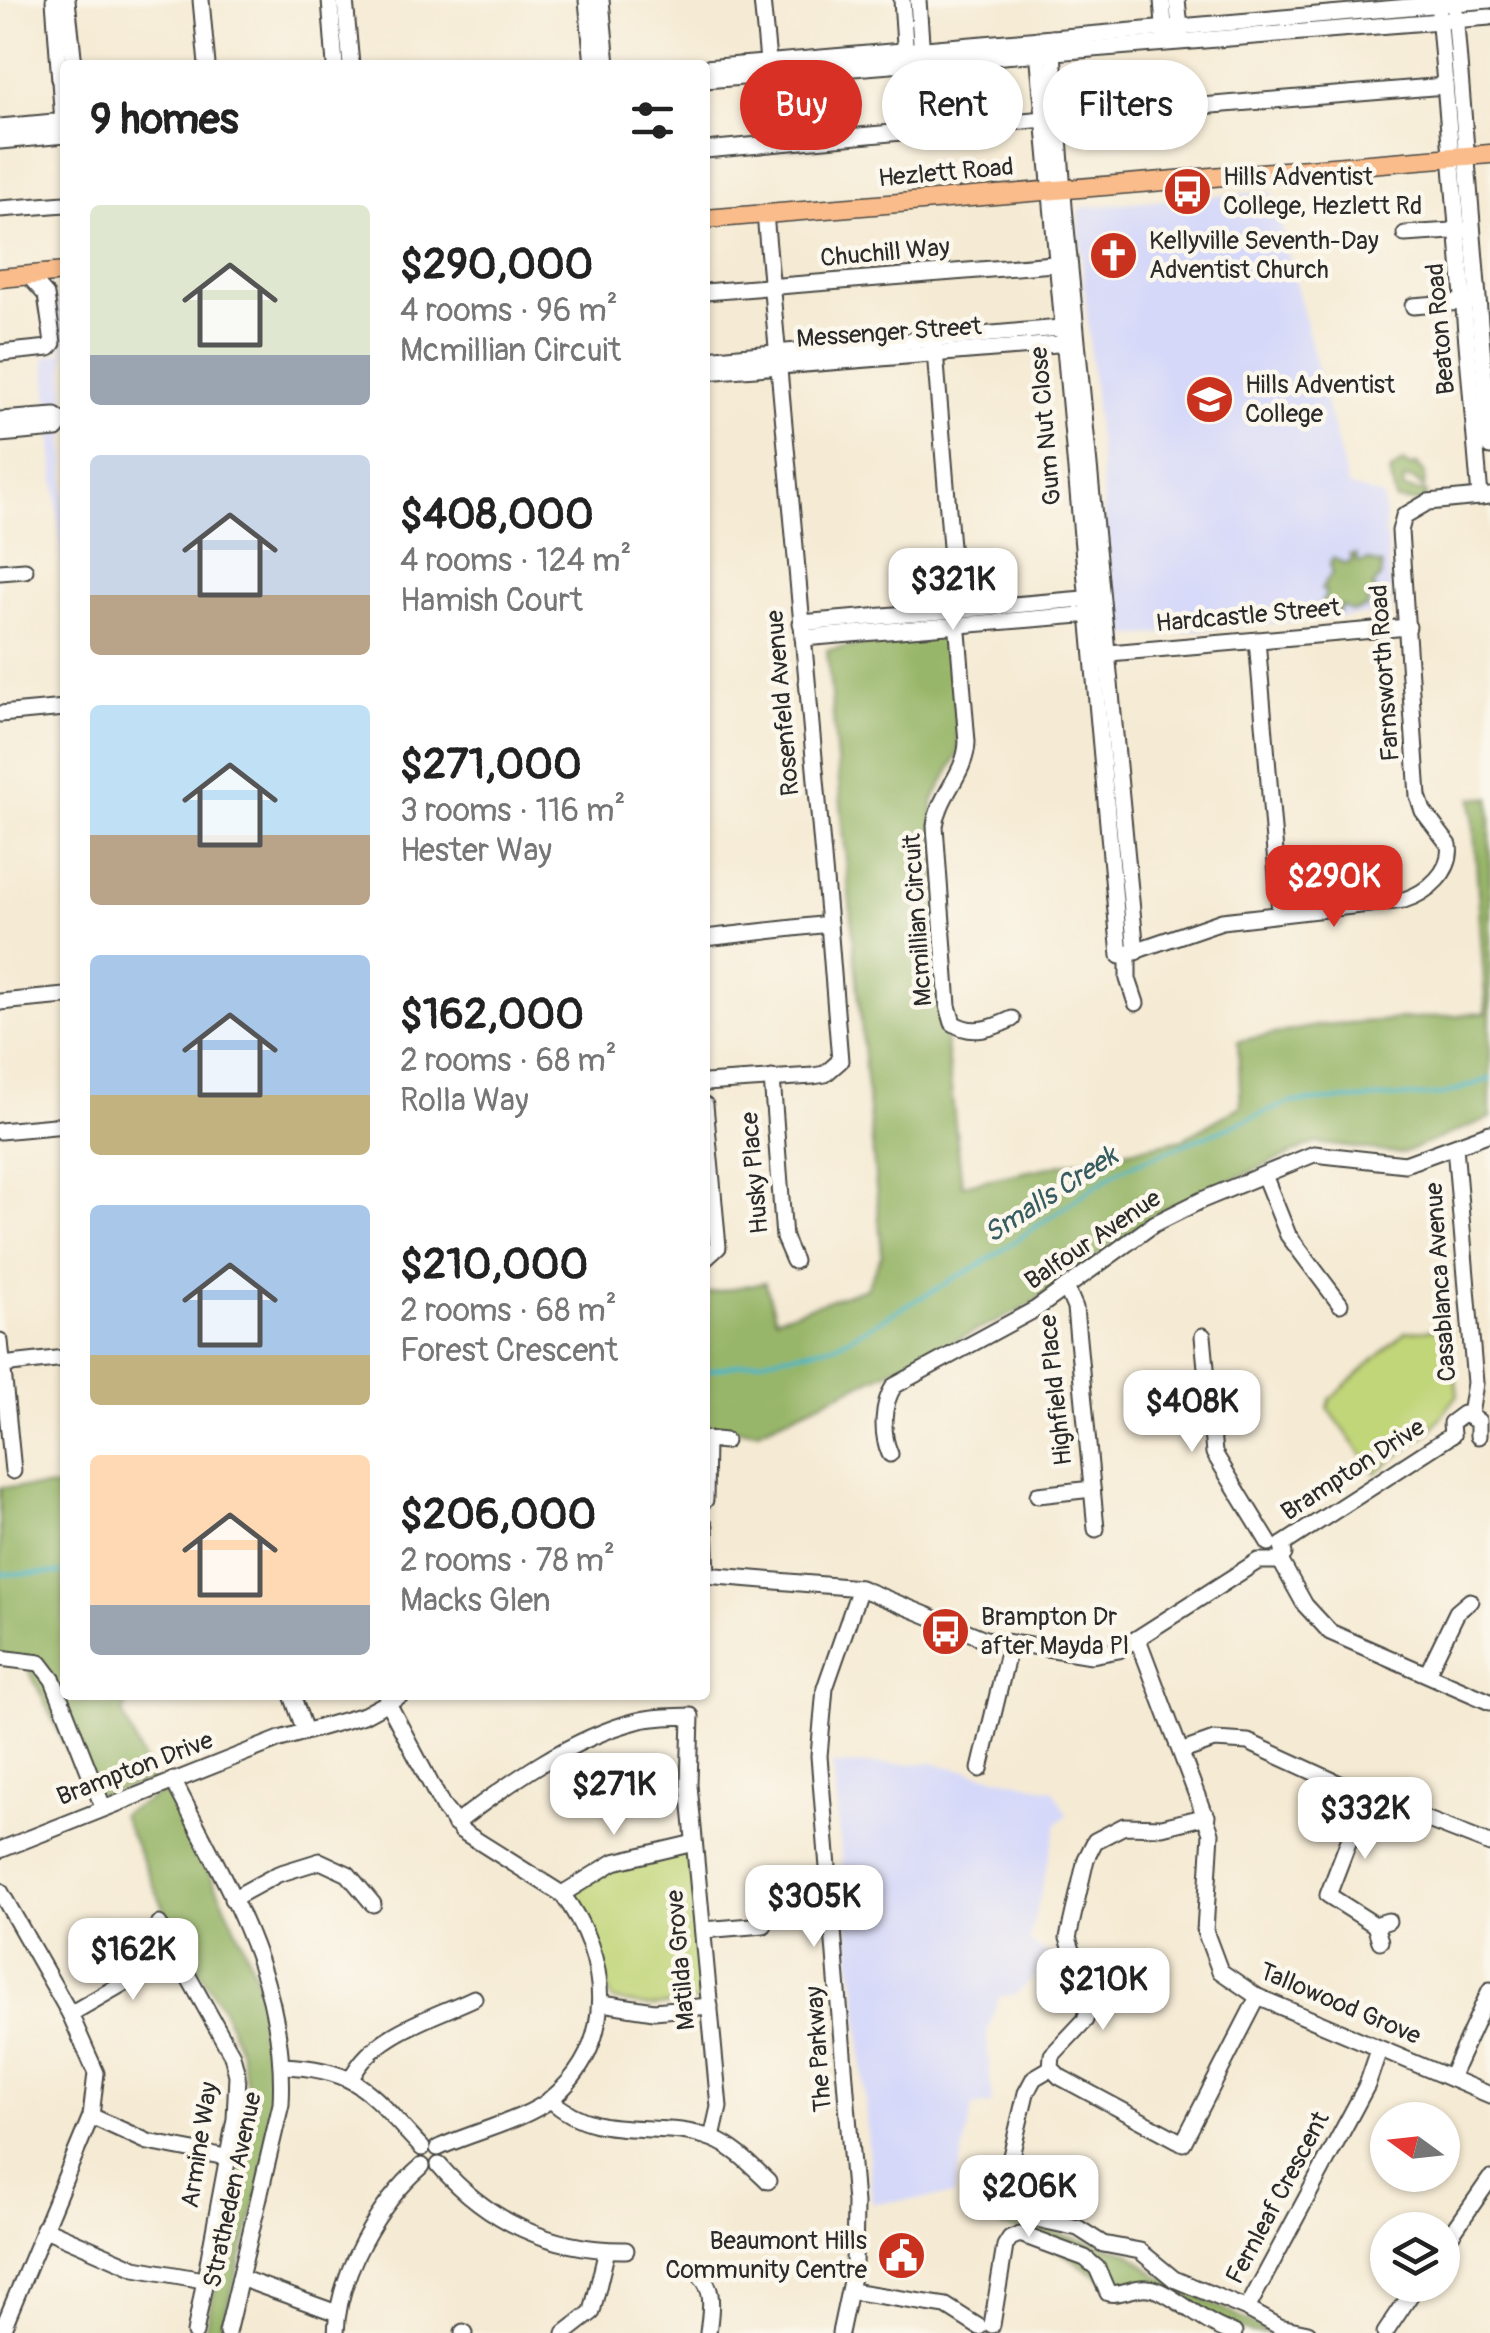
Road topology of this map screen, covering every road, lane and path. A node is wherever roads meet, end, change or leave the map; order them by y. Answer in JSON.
{"nodes":[{"id":1,"x":54,"y":0,"type":"edge"},
{"id":2,"x":67,"y":0,"type":"edge"},
{"id":3,"x":201,"y":0,"type":"edge"},
{"id":4,"x":330,"y":0,"type":"edge"},
{"id":5,"x":345,"y":0,"type":"edge"},
{"id":6,"x":587,"y":0,"type":"edge"},
{"id":7,"x":600,"y":0,"type":"edge"},
{"id":8,"x":762,"y":0,"type":"edge"},
{"id":9,"x":902,"y":0,"type":"edge"},
{"id":10,"x":918,"y":0,"type":"edge"},
{"id":11,"x":1162,"y":0,"type":"edge"},
{"id":12,"x":1178,"y":0,"type":"edge"},
{"id":13,"x":1490,"y":0,"type":"edge"},
{"id":14,"x":1447,"y":8,"type":"edge"},
{"id":15,"x":1490,"y":16,"type":"edge"},
{"id":16,"x":1173,"y":35,"type":"junction"},
{"id":17,"x":1045,"y":45,"type":"junction"},
{"id":18,"x":914,"y":56,"type":"junction"},
{"id":19,"x":73,"y":60,"type":"edge"},
{"id":20,"x":207,"y":60,"type":"edge"},
{"id":21,"x":335,"y":60,"type":"edge"},
{"id":22,"x":351,"y":60,"type":"edge"},
{"id":23,"x":593,"y":60,"type":"edge"},
{"id":24,"x":606,"y":60,"type":"edge"},
{"id":25,"x":768,"y":60,"type":"edge"},
{"id":26,"x":1046,"y":60,"type":"edge"},
{"id":27,"x":862,"y":61,"type":"edge"},
{"id":28,"x":710,"y":68,"type":"edge"},
{"id":29,"x":740,"y":69,"type":"edge"},
{"id":30,"x":60,"y":73,"type":"edge"},
{"id":31,"x":740,"y":74,"type":"edge"},
{"id":32,"x":710,"y":79,"type":"edge"},
{"id":33,"x":1445,"y":86,"type":"junction"},
{"id":34,"x":1208,"y":106,"type":"edge"},
{"id":35,"x":1043,"y":120,"type":"edge"},
{"id":36,"x":60,"y":122,"type":"edge"},
{"id":37,"x":0,"y":127,"type":"edge"},
{"id":38,"x":60,"y":135,"type":"edge"},
{"id":39,"x":0,"y":141,"type":"edge"},
{"id":40,"x":710,"y":150,"type":"edge"},
{"id":41,"x":1053,"y":150,"type":"edge"},
{"id":42,"x":1490,"y":154,"type":"edge"},
{"id":43,"x":1458,"y":156,"type":"junction"},
{"id":44,"x":1056,"y":189,"type":"junction"},
{"id":45,"x":60,"y":204,"type":"edge"},
{"id":46,"x":0,"y":208,"type":"edge"},
{"id":47,"x":765,"y":214,"type":"junction"},
{"id":48,"x":710,"y":218,"type":"edge"},
{"id":49,"x":1465,"y":230,"type":"junction"},
{"id":50,"x":1405,"y":234,"type":"dead end"},
{"id":51,"x":1063,"y":263,"type":"junction"},
{"id":52,"x":60,"y":273,"type":"edge"},
{"id":53,"x":29,"y":276,"type":"junction"},
{"id":54,"x":0,"y":278,"type":"edge"},
{"id":55,"x":772,"y":287,"type":"junction"},
{"id":56,"x":710,"y":292,"type":"edge"},
{"id":57,"x":1472,"y":301,"type":"junction"},
{"id":58,"x":1414,"y":306,"type":"dead end"},
{"id":59,"x":1070,"y":335,"type":"junction"},
{"id":60,"x":935,"y":347,"type":"junction"},
{"id":61,"x":0,"y":353,"type":"edge"},
{"id":62,"x":710,"y":359,"type":"edge"},
{"id":63,"x":778,"y":359,"type":"junction"},
{"id":64,"x":1481,"y":365,"type":"edge"},
{"id":65,"x":710,"y":371,"type":"edge"},
{"id":66,"x":60,"y":419,"type":"edge"},
{"id":67,"x":0,"y":420,"type":"edge"},
{"id":68,"x":60,"y":424,"type":"edge"},
{"id":69,"x":0,"y":434,"type":"edge"},
{"id":70,"x":1490,"y":447,"type":"edge"},
{"id":71,"x":1485,"y":496,"type":"edge"},
{"id":72,"x":25,"y":570,"type":"dead end"},
{"id":73,"x":0,"y":572,"type":"edge"},
{"id":74,"x":1094,"y":606,"type":"junction"},
{"id":75,"x":957,"y":616,"type":"junction"},
{"id":76,"x":1408,"y":627,"type":"junction"},
{"id":77,"x":802,"y":630,"type":"junction"},
{"id":78,"x":1257,"y":640,"type":"junction"},
{"id":79,"x":1099,"y":654,"type":"junction"},
{"id":80,"x":60,"y":708,"type":"edge"},
{"id":81,"x":0,"y":714,"type":"edge"},
{"id":82,"x":1280,"y":912,"type":"junction"},
{"id":83,"x":829,"y":924,"type":"junction"},
{"id":84,"x":710,"y":937,"type":"edge"},
{"id":85,"x":1128,"y":955,"type":"junction"},
{"id":86,"x":60,"y":996,"type":"edge"},
{"id":87,"x":0,"y":1002,"type":"edge"},
{"id":88,"x":1136,"y":1002,"type":"dead end"},
{"id":89,"x":1012,"y":1019,"type":"dead end"},
{"id":90,"x":772,"y":1078,"type":"junction"},
{"id":91,"x":710,"y":1083,"type":"edge"},
{"id":92,"x":60,"y":1126,"type":"edge"},
{"id":93,"x":0,"y":1131,"type":"edge"},
{"id":94,"x":1490,"y":1133,"type":"edge"},
{"id":95,"x":1456,"y":1146,"type":"junction"},
{"id":96,"x":710,"y":1160,"type":"edge"},
{"id":97,"x":1264,"y":1175,"type":"junction"},
{"id":98,"x":710,"y":1254,"type":"edge"},
{"id":99,"x":794,"y":1261,"type":"dead end"},
{"id":100,"x":1066,"y":1287,"type":"junction"},
{"id":101,"x":1340,"y":1304,"type":"dead end"},
{"id":102,"x":1203,"y":1336,"type":"dead end"},
{"id":103,"x":0,"y":1341,"type":"edge"},
{"id":104,"x":60,"y":1359,"type":"edge"},
{"id":105,"x":2,"y":1365,"type":"edge"},
{"id":106,"x":1470,"y":1414,"type":"junction"},
{"id":107,"x":1452,"y":1435,"type":"junction"},
{"id":108,"x":710,"y":1439,"type":"edge"},
{"id":109,"x":1484,"y":1440,"type":"edge"},
{"id":110,"x":725,"y":1441,"type":"dead end"},
{"id":111,"x":890,"y":1454,"type":"dead end"},
{"id":112,"x":12,"y":1471,"type":"dead end"},
{"id":113,"x":1092,"y":1490,"type":"junction"},
{"id":114,"x":1038,"y":1495,"type":"dead end"},
{"id":115,"x":1096,"y":1529,"type":"dead end"},
{"id":116,"x":1274,"y":1552,"type":"junction"},
{"id":117,"x":710,"y":1575,"type":"edge"},
{"id":118,"x":860,"y":1588,"type":"junction"},
{"id":119,"x":1470,"y":1601,"type":"dead end"},
{"id":120,"x":1138,"y":1639,"type":"junction"},
{"id":121,"x":1010,"y":1644,"type":"junction"},
{"id":122,"x":0,"y":1658,"type":"edge"},
{"id":123,"x":1428,"y":1672,"type":"junction"},
{"id":124,"x":60,"y":1698,"type":"edge"},
{"id":125,"x":61,"y":1700,"type":"edge"},
{"id":126,"x":294,"y":1700,"type":"edge"},
{"id":127,"x":392,"y":1700,"type":"edge"},
{"id":128,"x":394,"y":1700,"type":"edge"},
{"id":129,"x":1490,"y":1702,"type":"edge"},
{"id":130,"x":306,"y":1731,"type":"junction"},
{"id":131,"x":1183,"y":1751,"type":"junction"},
{"id":132,"x":980,"y":1770,"type":"dead end"},
{"id":133,"x":173,"y":1780,"type":"junction"},
{"id":134,"x":1366,"y":1796,"type":"junction"},
{"id":135,"x":103,"y":1807,"type":"junction"},
{"id":136,"x":1207,"y":1816,"type":"junction"},
{"id":137,"x":455,"y":1824,"type":"junction"},
{"id":138,"x":694,"y":1843,"type":"junction"},
{"id":139,"x":1490,"y":1844,"type":"edge"},
{"id":140,"x":0,"y":1850,"type":"edge"},
{"id":141,"x":0,"y":1891,"type":"edge"},
{"id":142,"x":562,"y":1894,"type":"junction"},
{"id":143,"x":232,"y":1900,"type":"junction"},
{"id":144,"x":372,"y":1904,"type":"dead end"},
{"id":145,"x":159,"y":1924,"type":"dead end"},
{"id":146,"x":764,"y":1925,"type":"dead end"},
{"id":147,"x":1381,"y":1929,"type":"dead end"},
{"id":148,"x":704,"y":1930,"type":"junction"},
{"id":149,"x":174,"y":1954,"type":"junction"},
{"id":150,"x":1490,"y":1990,"type":"edge"},
{"id":151,"x":1258,"y":1997,"type":"junction"},
{"id":152,"x":474,"y":1998,"type":"dead end"},
{"id":153,"x":602,"y":2003,"type":"junction"},
{"id":154,"x":710,"y":2006,"type":"junction"},
{"id":155,"x":70,"y":2014,"type":"junction"},
{"id":156,"x":1379,"y":2050,"type":"junction"},
{"id":157,"x":283,"y":2066,"type":"junction"},
{"id":158,"x":1051,"y":2068,"type":"junction"},
{"id":159,"x":352,"y":2078,"type":"junction"},
{"id":160,"x":1450,"y":2078,"type":"junction"},
{"id":161,"x":1490,"y":2095,"type":"edge"},
{"id":162,"x":550,"y":2100,"type":"junction"},
{"id":163,"x":91,"y":2116,"type":"junction"},
{"id":164,"x":712,"y":2138,"type":"junction"},
{"id":165,"x":430,"y":2148,"type":"junction"},
{"id":166,"x":226,"y":2156,"type":"junction"},
{"id":167,"x":431,"y":2165,"type":"junction"},
{"id":168,"x":1490,"y":2179,"type":"edge"},
{"id":169,"x":768,"y":2181,"type":"dead end"},
{"id":170,"x":1460,"y":2222,"type":"edge"},
{"id":171,"x":42,"y":2228,"type":"junction"},
{"id":172,"x":607,"y":2250,"type":"junction"},
{"id":173,"x":626,"y":2250,"type":"dead end"},
{"id":174,"x":692,"y":2268,"type":"dead end"},
{"id":175,"x":240,"y":2278,"type":"junction"},
{"id":176,"x":203,"y":2280,"type":"junction"},
{"id":177,"x":851,"y":2291,"type":"junction"},
{"id":178,"x":1406,"y":2302,"type":"edge"},
{"id":179,"x":1247,"y":2309,"type":"junction"},
{"id":180,"x":337,"y":2312,"type":"junction"},
{"id":181,"x":986,"y":2330,"type":"edge"},
{"id":182,"x":1,"y":2333,"type":"edge"},
{"id":183,"x":194,"y":2333,"type":"edge"},
{"id":184,"x":227,"y":2333,"type":"edge"},
{"id":185,"x":336,"y":2333,"type":"edge"},
{"id":186,"x":565,"y":2333,"type":"edge"},
{"id":187,"x":708,"y":2333,"type":"edge"},
{"id":188,"x":840,"y":2333,"type":"edge"},
{"id":189,"x":1234,"y":2333,"type":"edge"},
{"id":190,"x":1308,"y":2333,"type":"edge"},
{"id":191,"x":1384,"y":2333,"type":"edge"}],
"edges":[{"from":1,"to":30,"type":"street"},
{"from":2,"to":19,"type":"street"},
{"from":3,"to":20,"type":"street"},
{"from":4,"to":21,"type":"street"},
{"from":5,"to":22,"type":"street"},
{"from":6,"to":23,"type":"street"},
{"from":7,"to":24,"type":"street"},
{"from":8,"to":25,"type":"street"},
{"from":9,"to":18,"type":"street"},
{"from":10,"to":18,"type":"street"},
{"from":11,"to":16,"type":"street"},
{"from":12,"to":16,"type":"street"},
{"from":13,"to":14,"type":"street"},
{"from":14,"to":15,"type":"street"},
{"from":14,"to":16,"type":"street"},
{"from":14,"to":33,"type":"street"},
{"from":14,"to":43,"type":"street"},
{"from":16,"to":17,"type":"street"},
{"from":17,"to":18,"type":"street"},
{"from":17,"to":26,"type":"street","name":"Gum Nut Close"},
{"from":18,"to":27,"type":"street"},
{"from":28,"to":29,"type":"street"},
{"from":31,"to":32,"type":"street"},
{"from":33,"to":34,"type":"street"},
{"from":33,"to":43,"type":"street"},
{"from":35,"to":40,"type":"street"},
{"from":36,"to":37,"type":"street"},
{"from":38,"to":39,"type":"street"},
{"from":41,"to":44,"type":"street","name":"Gum Nut Close"},
{"from":42,"to":43,"type":"main road","name":"Hezlett Road"},
{"from":43,"to":44,"type":"main road","name":"Hezlett Road"},
{"from":43,"to":49,"type":"street","name":"Beaton Road"},
{"from":44,"to":47,"type":"main road","name":"Hezlett Road"},
{"from":44,"to":51,"type":"street","name":"Gum Nut Close"},
{"from":45,"to":46,"type":"street"},
{"from":47,"to":48,"type":"main road","name":"Hezlett Road"},
{"from":47,"to":55,"type":"street","name":"Rosenfeld Avenue"},
{"from":49,"to":50,"type":"street"},
{"from":49,"to":57,"type":"street","name":"Beaton Road"},
{"from":51,"to":55,"type":"street","name":"Chuchill Way"},
{"from":51,"to":59,"type":"street","name":"Gum Nut Close"},
{"from":52,"to":53,"type":"main road"},
{"from":53,"to":54,"type":"main road"},
{"from":53,"to":61,"type":"street"},
{"from":55,"to":56,"type":"street","name":"Chuchill Way"},
{"from":55,"to":63,"type":"street","name":"Rosenfeld Avenue"},
{"from":57,"to":58,"type":"street"},
{"from":57,"to":64,"type":"street","name":"Beaton Road"},
{"from":59,"to":60,"type":"street","name":"Messenger Street"},
{"from":59,"to":74,"type":"street","name":"Gum Nut Close"},
{"from":60,"to":63,"type":"street","name":"Messenger Street"},
{"from":60,"to":75,"type":"street","name":"Mcmillian Circuit"},
{"from":62,"to":63,"type":"street","name":"Messenger Street"},
{"from":63,"to":65,"type":"street","name":"Messenger Street"},
{"from":63,"to":77,"type":"street","name":"Rosenfeld Avenue"},
{"from":64,"to":70,"type":"street","name":"Beaton Road"},
{"from":64,"to":71,"type":"street","name":"Beaton Road"},
{"from":66,"to":67,"type":"street"},
{"from":68,"to":69,"type":"street"},
{"from":71,"to":76,"type":"street","name":"Farnsworth Road"},
{"from":72,"to":73,"type":"street"},
{"from":74,"to":75,"type":"street"},
{"from":74,"to":79,"type":"street","name":"Gum Nut Close"},
{"from":75,"to":77,"type":"street"},
{"from":75,"to":89,"type":"street","name":"Mcmillian Circuit"},
{"from":76,"to":78,"type":"street","name":"Hardcastle Street"},
{"from":76,"to":82,"type":"street","name":"Farnsworth Road"},
{"from":77,"to":83,"type":"street","name":"Rosenfeld Avenue"},
{"from":78,"to":79,"type":"street","name":"Hardcastle Street"},
{"from":78,"to":82,"type":"street"},
{"from":79,"to":85,"type":"street","name":"Gum Nut Close"},
{"from":80,"to":81,"type":"street"},
{"from":82,"to":85,"type":"street"},
{"from":83,"to":84,"type":"street"},
{"from":83,"to":90,"type":"street","name":"Rosenfeld Avenue"},
{"from":85,"to":88,"type":"street","name":"Gum Nut Close"},
{"from":86,"to":87,"type":"street"},
{"from":90,"to":91,"type":"street"},
{"from":90,"to":99,"type":"street","name":"Husky Place"},
{"from":92,"to":93,"type":"street"},
{"from":94,"to":95,"type":"street","name":"Balfour Avenue"},
{"from":95,"to":97,"type":"street","name":"Balfour Avenue"},
{"from":95,"to":106,"type":"street","name":"Casablanca Avenue"},
{"from":96,"to":98,"type":"street"},
{"from":97,"to":100,"type":"street","name":"Balfour Avenue"},
{"from":97,"to":101,"type":"street"},
{"from":100,"to":111,"type":"street","name":"Balfour Avenue"},
{"from":100,"to":113,"type":"street","name":"Highfield Place"},
{"from":102,"to":116,"type":"street"},
{"from":103,"to":105,"type":"street"},
{"from":104,"to":105,"type":"street"},
{"from":105,"to":112,"type":"street"},
{"from":106,"to":107,"type":"street","name":"Brampton Drive"},
{"from":106,"to":109,"type":"street"},
{"from":107,"to":109,"type":"street"},
{"from":107,"to":116,"type":"street","name":"Brampton Drive"},
{"from":108,"to":110,"type":"street"},
{"from":113,"to":114,"type":"street","name":"Highfield Place"},
{"from":113,"to":115,"type":"street","name":"Highfield Place"},
{"from":116,"to":120,"type":"street","name":"Brampton Drive"},
{"from":116,"to":123,"type":"street"},
{"from":117,"to":118,"type":"street","name":"Brampton Drive"},
{"from":118,"to":121,"type":"street","name":"Brampton Drive"},
{"from":118,"to":177,"type":"street","name":"The Parkway"},
{"from":119,"to":123,"type":"street"},
{"from":120,"to":121,"type":"street","name":"Brampton Drive"},
{"from":120,"to":131,"type":"street","name":"Tallowood Grove"},
{"from":121,"to":132,"type":"street"},
{"from":122,"to":124,"type":"street"},
{"from":123,"to":129,"type":"street"},
{"from":125,"to":135,"type":"street"},
{"from":126,"to":130,"type":"street"},
{"from":127,"to":130,"type":"street","name":"Brampton Drive"},
{"from":128,"to":137,"type":"street"},
{"from":130,"to":133,"type":"street","name":"Brampton Drive"},
{"from":131,"to":134,"type":"street"},
{"from":131,"to":136,"type":"street","name":"Tallowood Grove"},
{"from":133,"to":135,"type":"street","name":"Brampton Drive"},
{"from":133,"to":143,"type":"street","name":"Stratheden Avenue"},
{"from":134,"to":139,"type":"street"},
{"from":134,"to":147,"type":"street"},
{"from":135,"to":140,"type":"street","name":"Brampton Drive"},
{"from":136,"to":151,"type":"street","name":"Tallowood Grove"},
{"from":136,"to":158,"type":"street"},
{"from":137,"to":138,"type":"street","name":"Matilda Grove"},
{"from":137,"to":142,"type":"street"},
{"from":138,"to":142,"type":"street"},
{"from":138,"to":148,"type":"street","name":"Matilda Grove"},
{"from":141,"to":155,"type":"street"},
{"from":142,"to":153,"type":"street"},
{"from":143,"to":144,"type":"street"},
{"from":143,"to":157,"type":"street","name":"Stratheden Avenue"},
{"from":145,"to":149,"type":"street","name":"Armine Way"},
{"from":146,"to":148,"type":"street"},
{"from":148,"to":154,"type":"street","name":"Matilda Grove"},
{"from":149,"to":155,"type":"street"},
{"from":149,"to":166,"type":"street","name":"Armine Way"},
{"from":150,"to":160,"type":"street"},
{"from":151,"to":156,"type":"street","name":"Tallowood Grove"},
{"from":151,"to":158,"type":"street"},
{"from":152,"to":159,"type":"street"},
{"from":153,"to":154,"type":"street"},
{"from":153,"to":162,"type":"street"},
{"from":154,"to":164,"type":"street","name":"Matilda Grove"},
{"from":155,"to":163,"type":"street"},
{"from":156,"to":160,"type":"street","name":"Tallowood Grove"},
{"from":156,"to":179,"type":"street","name":"Fernleaf Crescent"},
{"from":157,"to":159,"type":"street"},
{"from":157,"to":175,"type":"street","name":"Stratheden Avenue"},
{"from":158,"to":179,"type":"street"},
{"from":159,"to":165,"type":"street"},
{"from":160,"to":161,"type":"street","name":"Tallowood Grove"},
{"from":162,"to":164,"type":"street"},
{"from":162,"to":165,"type":"street"},
{"from":163,"to":166,"type":"street"},
{"from":163,"to":171,"type":"street"},
{"from":164,"to":169,"type":"street"},
{"from":165,"to":167,"type":"street"},
{"from":166,"to":176,"type":"street","name":"Armine Way"},
{"from":167,"to":172,"type":"street"},
{"from":167,"to":180,"type":"street"},
{"from":168,"to":170,"type":"street"},
{"from":171,"to":176,"type":"street"},
{"from":171,"to":182,"type":"street"},
{"from":172,"to":173,"type":"street"},
{"from":172,"to":186,"type":"street"},
{"from":174,"to":187,"type":"street"},
{"from":175,"to":180,"type":"street"},
{"from":175,"to":184,"type":"street","name":"Stratheden Avenue"},
{"from":176,"to":183,"type":"street","name":"Armine Way"},
{"from":177,"to":181,"type":"street"},
{"from":177,"to":188,"type":"street","name":"The Parkway"},
{"from":178,"to":191,"type":"street"},
{"from":179,"to":190,"type":"street","name":"Fernleaf Crescent"},
{"from":180,"to":185,"type":"street"},
{"from":181,"to":189,"type":"street"}]}
